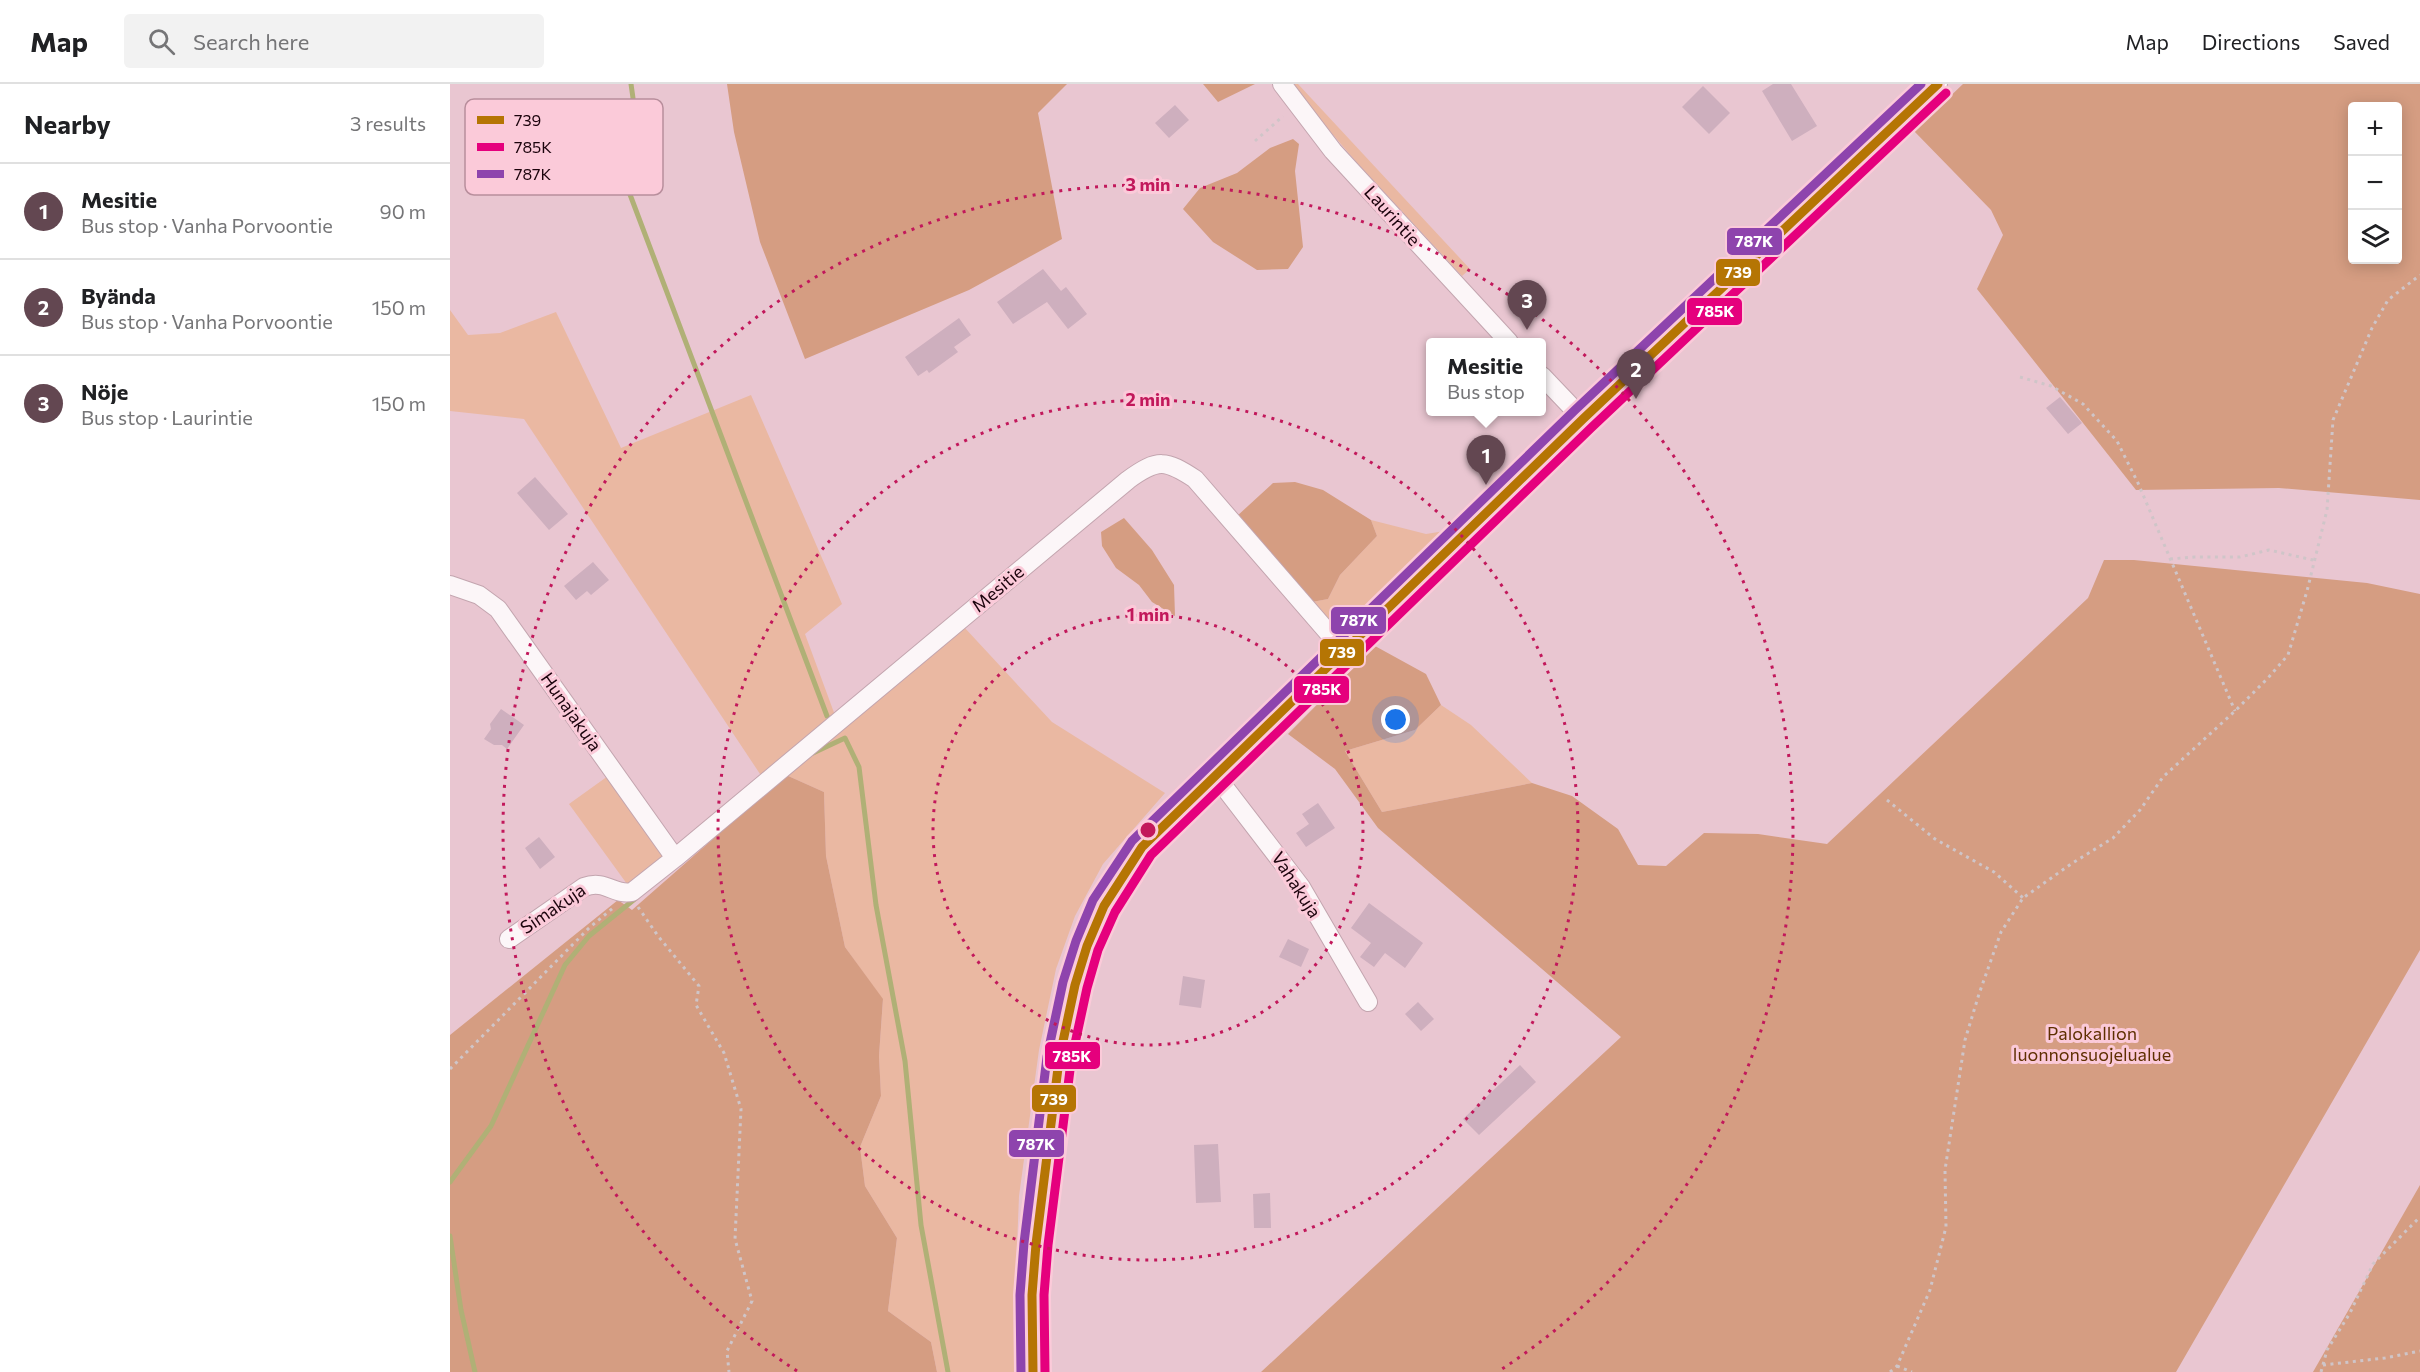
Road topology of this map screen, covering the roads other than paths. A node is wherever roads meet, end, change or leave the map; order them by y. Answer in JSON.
{"nodes":[{"id":1,"x":1282,"y":84,"type":"edge"},
{"id":2,"x":1938,"y":84,"type":"edge"},
{"id":3,"x":1505,"y":338,"type":"edge"},
{"id":4,"x":1546,"y":380,"type":"edge"},
{"id":5,"x":1583,"y":419,"type":"junction"},
{"id":6,"x":450,"y":585,"type":"edge"},
{"id":7,"x":1345,"y":652,"type":"junction"},
{"id":8,"x":1215,"y":774,"type":"junction"},
{"id":9,"x":675,"y":858,"type":"junction"},
{"id":10,"x":634,"y":897,"type":"joint"},
{"id":11,"x":509,"y":939,"type":"dead end"},
{"id":12,"x":1368,"y":1002,"type":"dead end"},
{"id":13,"x":1033,"y":1372,"type":"edge"}],
"edges":[{"from":1,"to":3,"type":"street","name":"Laurintie"},
{"from":2,"to":5,"type":"street"},
{"from":4,"to":5,"type":"street"},
{"from":5,"to":7,"type":"street"},
{"from":6,"to":9,"type":"street","name":"Hunajakuja"},
{"from":7,"to":8,"type":"street"},
{"from":7,"to":9,"type":"street","name":"Mesitie"},
{"from":8,"to":12,"type":"street","name":"Vahakuja"},
{"from":8,"to":13,"type":"street"},
{"from":9,"to":10,"type":"street","name":"Mesitie"},
{"from":10,"to":11,"type":"street","name":"Simakuja"}]}
